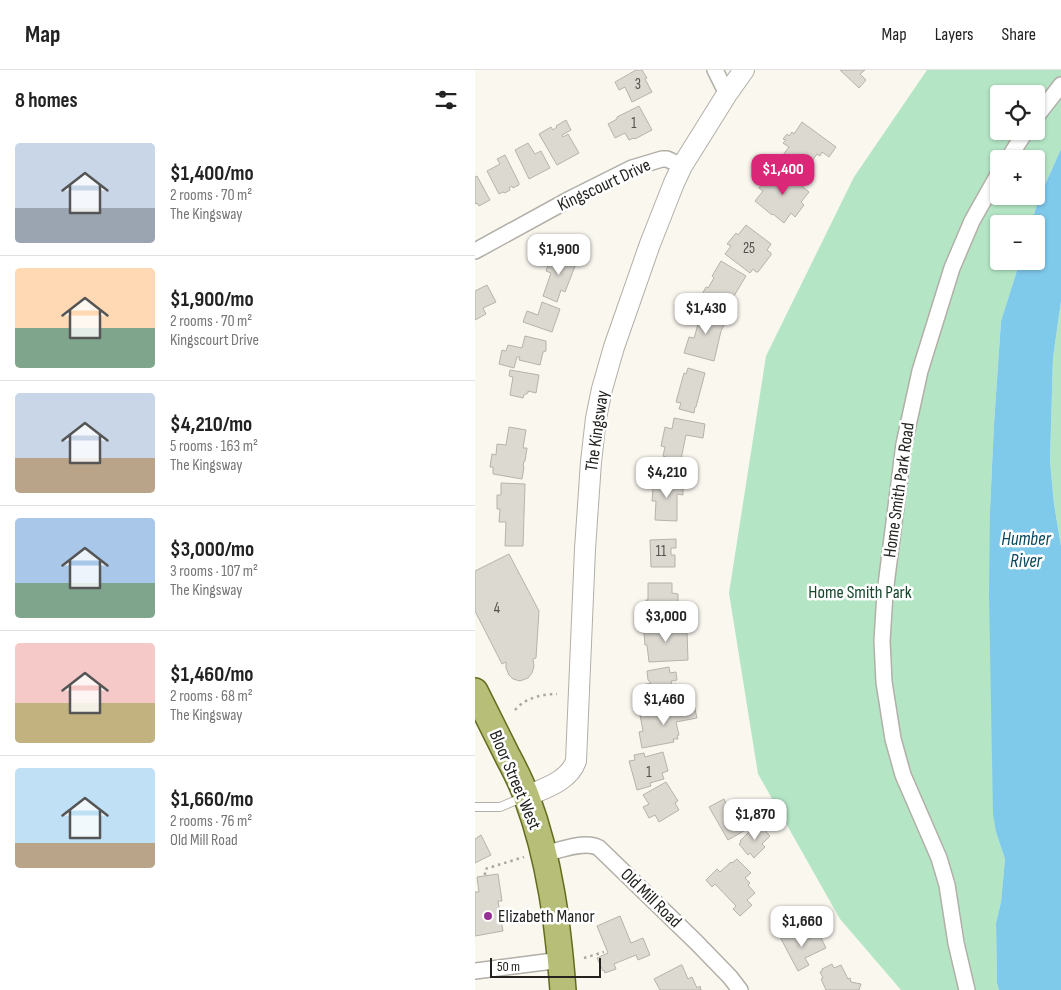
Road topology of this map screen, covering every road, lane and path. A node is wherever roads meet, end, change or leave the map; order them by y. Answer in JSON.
{"nodes":[{"id":1,"x":715,"y":70,"type":"edge"},
{"id":2,"x":744,"y":70,"type":"edge"},
{"id":3,"x":1061,"y":85,"type":"edge"},
{"id":4,"x":727,"y":94,"type":"junction"},
{"id":5,"x":1045,"y":105,"type":"edge"},
{"id":6,"x":682,"y":166,"type":"junction"},
{"id":7,"x":990,"y":189,"type":"edge"},
{"id":8,"x":475,"y":251,"type":"edge"},
{"id":9,"x":475,"y":692,"type":"edge"},
{"id":10,"x":557,"y":694,"type":"dead end"},
{"id":11,"x":515,"y":710,"type":"dead end"},
{"id":12,"x":527,"y":796,"type":"junction"},
{"id":13,"x":475,"y":808,"type":"edge"},
{"id":14,"x":534,"y":855,"type":"junction"},
{"id":15,"x":485,"y":875,"type":"dead end"},
{"id":16,"x":604,"y":952,"type":"dead end"},
{"id":17,"x":573,"y":959,"type":"junction"},
{"id":18,"x":475,"y":971,"type":"edge"},
{"id":19,"x":563,"y":990,"type":"edge"},
{"id":20,"x":740,"y":990,"type":"edge"},
{"id":21,"x":967,"y":990,"type":"edge"}],
"edges":[{"from":1,"to":4,"type":"street"},
{"from":2,"to":4,"type":"street","name":"The Kingsway"},
{"from":3,"to":5,"type":"street"},
{"from":4,"to":6,"type":"street","name":"The Kingsway"},
{"from":6,"to":8,"type":"street","name":"Kingscourt Drive"},
{"from":6,"to":12,"type":"street","name":"The Kingsway"},
{"from":7,"to":21,"type":"street","name":"Home Smith Park Road"},
{"from":9,"to":12,"type":"main road","name":"Bloor Street West"},
{"from":10,"to":11,"type":"path"},
{"from":12,"to":13,"type":"lane"},
{"from":12,"to":14,"type":"main road","name":"Bloor Street West"},
{"from":14,"to":15,"type":"path"},
{"from":14,"to":17,"type":"main road","name":"Bloor Street West"},
{"from":14,"to":20,"type":"street","name":"Old Mill Road"},
{"from":16,"to":17,"type":"path"},
{"from":17,"to":18,"type":"street"},
{"from":17,"to":19,"type":"main road","name":"Bloor Street West"}]}
